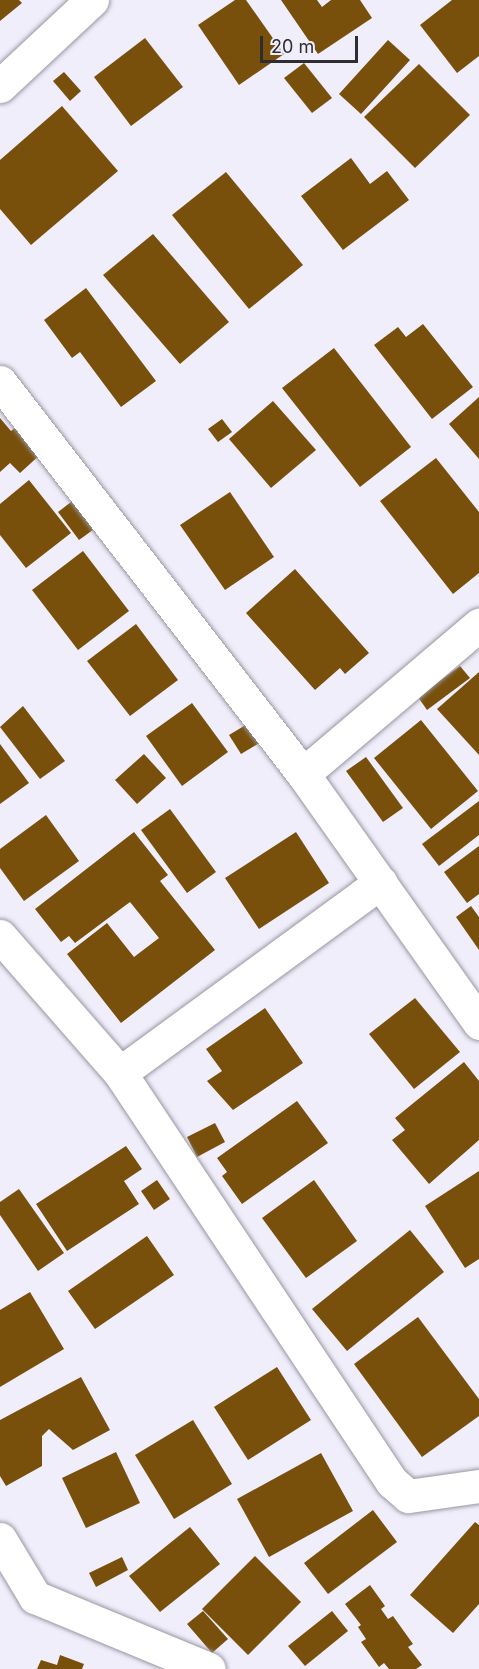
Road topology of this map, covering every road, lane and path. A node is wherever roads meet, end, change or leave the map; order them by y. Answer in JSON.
{"nodes":[{"id":1,"x":92,"y":0,"type":"edge"},
{"id":2,"x":0,"y":86,"type":"edge"},
{"id":3,"x":0,"y":382,"type":"edge"},
{"id":4,"x":479,"y":625,"type":"edge"},
{"id":5,"x":303,"y":774,"type":"junction"},
{"id":6,"x":381,"y":882,"type":"junction"},
{"id":7,"x":0,"y":936,"type":"edge"},
{"id":8,"x":479,"y":1023,"type":"edge"},
{"id":9,"x":120,"y":1073,"type":"junction"},
{"id":10,"x":479,"y":1464,"type":"edge"},
{"id":11,"x":467,"y":1486,"type":"edge"},
{"id":12,"x":0,"y":1539,"type":"edge"},
{"id":13,"x":209,"y":1669,"type":"edge"}],
"edges":[{"from":1,"to":2,"type":"street"},
{"from":3,"to":5,"type":"street"},
{"from":4,"to":5,"type":"street"},
{"from":5,"to":6,"type":"street"},
{"from":6,"to":8,"type":"street"},
{"from":6,"to":9,"type":"street"},
{"from":7,"to":9,"type":"street"},
{"from":9,"to":11,"type":"street"},
{"from":10,"to":11,"type":"street"},
{"from":12,"to":13,"type":"street"}]}
